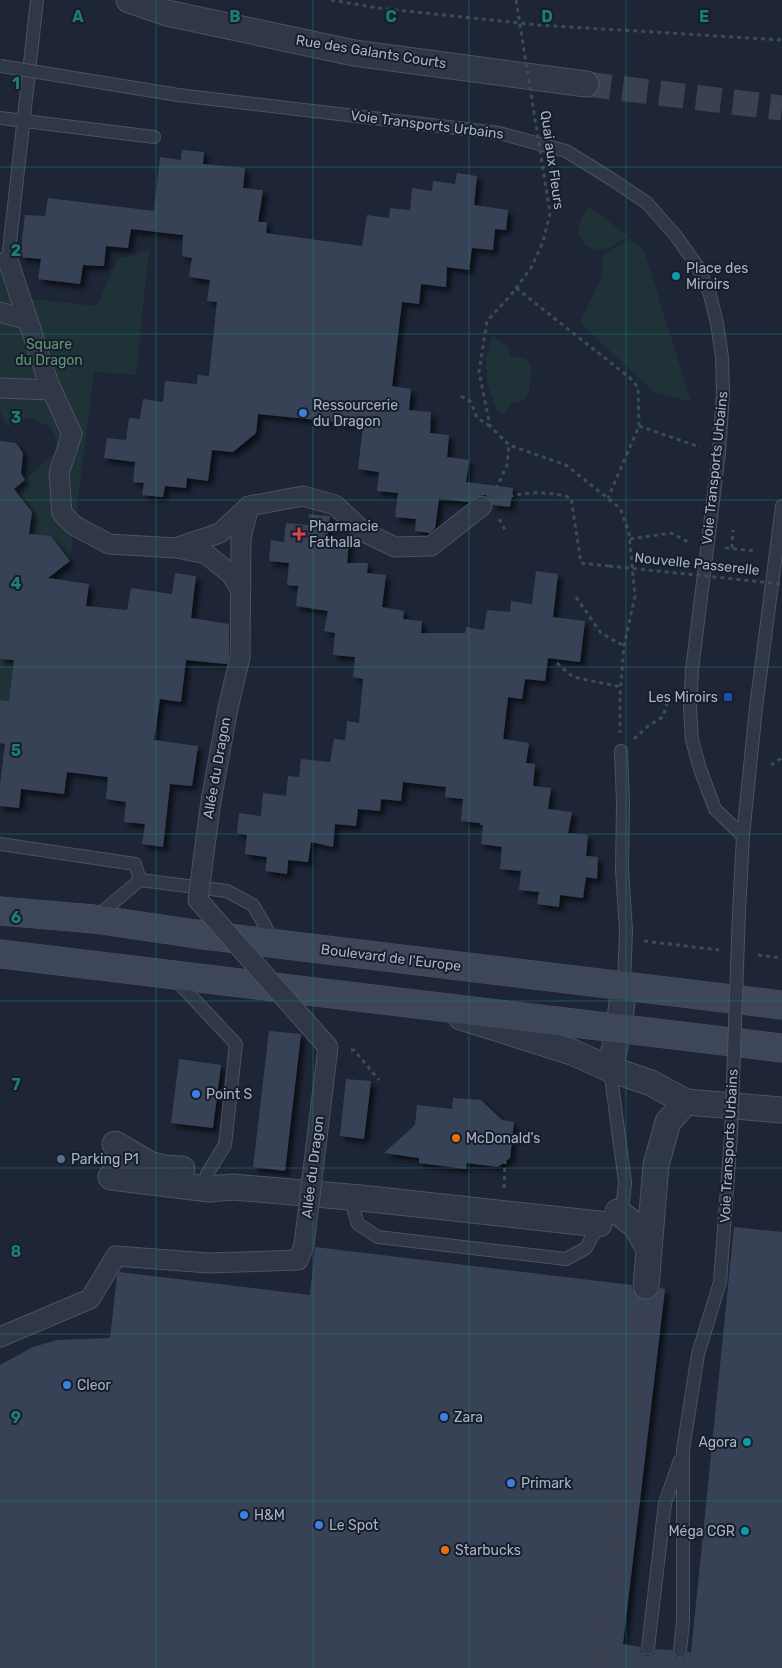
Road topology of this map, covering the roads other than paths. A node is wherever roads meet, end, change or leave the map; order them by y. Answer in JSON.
{"nodes":[{"id":1,"x":37,"y":0,"type":"edge"},
{"id":2,"x":129,"y":0,"type":"edge"},
{"id":3,"x":168,"y":6,"type":"edge"},
{"id":4,"x":0,"y":66,"type":"edge"},
{"id":5,"x":586,"y":84,"type":"tunnel mouth"},
{"id":6,"x":0,"y":118,"type":"edge"},
{"id":7,"x":23,"y":120,"type":"junction"},
{"id":8,"x":154,"y":137,"type":"dead end"},
{"id":9,"x":8,"y":260,"type":"joint"},
{"id":10,"x":0,"y":312,"type":"edge"},
{"id":11,"x":28,"y":320,"type":"junction"},
{"id":12,"x":0,"y":388,"type":"edge"},
{"id":13,"x":52,"y":390,"type":"junction"},
{"id":14,"x":249,"y":506,"type":"junction"},
{"id":15,"x":482,"y":506,"type":"road end"},
{"id":16,"x":782,"y":506,"type":"edge"},
{"id":17,"x":177,"y":548,"type":"junction"},
{"id":18,"x":241,"y":590,"type":"junction"},
{"id":19,"x":620,"y":751,"type":"road end"},
{"id":20,"x":743,"y":836,"type":"junction"},
{"id":21,"x":0,"y":844,"type":"edge"},
{"id":22,"x":140,"y":880,"type":"junction"},
{"id":23,"x":0,"y":911,"type":"edge"},
{"id":24,"x":94,"y":919,"type":"junction"},
{"id":25,"x":275,"y":943,"type":"junction"},
{"id":26,"x":0,"y":954,"type":"edge"},
{"id":27,"x":173,"y":976,"type":"junction"},
{"id":28,"x":624,"y":985,"type":"junction"},
{"id":29,"x":782,"y":1005,"type":"edge"},
{"id":30,"x":425,"y":1006,"type":"junction"},
{"id":31,"x":619,"y":1028,"type":"junction"},
{"id":32,"x":782,"y":1048,"type":"edge"},
{"id":33,"x":610,"y":1069,"type":"junction"},
{"id":34,"x":686,"y":1102,"type":"junction"},
{"id":35,"x":782,"y":1110,"type":"edge"},
{"id":36,"x":115,"y":1144,"type":"dead end"},
{"id":37,"x":207,"y":1174,"type":"junction"},
{"id":38,"x":111,"y":1176,"type":"dead end"},
{"id":39,"x":233,"y":1187,"type":"junction"},
{"id":40,"x":350,"y":1197,"type":"junction"},
{"id":41,"x":609,"y":1218,"type":"junction"},
{"id":42,"x":648,"y":1246,"type":"junction"},
{"id":43,"x":646,"y":1286,"type":"tunnel mouth"},
{"id":44,"x":0,"y":1337,"type":"edge"},
{"id":45,"x":683,"y":1450,"type":"junction"},
{"id":46,"x":648,"y":1648,"type":"dead end"},
{"id":47,"x":680,"y":1651,"type":"dead end"}],
"edges":[{"from":1,"to":7,"type":"lane"},
{"from":2,"to":3,"type":"street","name":"Rue des Galants Courts"},
{"from":3,"to":5,"type":"street","name":"Rue des Galants Courts"},
{"from":4,"to":20,"type":"lane","name":"Voie Transports Urbains","bridge":true},
{"from":6,"to":7,"type":"lane"},
{"from":7,"to":8,"type":"lane"},
{"from":7,"to":9,"type":"lane"},
{"from":9,"to":11,"type":"street"},
{"from":10,"to":11,"type":"street"},
{"from":11,"to":13,"type":"street"},
{"from":12,"to":13,"type":"street"},
{"from":13,"to":17,"type":"street"},
{"from":14,"to":15,"type":"street"},
{"from":14,"to":17,"type":"street"},
{"from":14,"to":18,"type":"street","name":"Allée du Dragon"},
{"from":16,"to":20,"type":"lane","name":"Voie Transports Urbains"},
{"from":17,"to":18,"type":"street"},
{"from":18,"to":44,"type":"street","name":"Allée du Dragon","bridge":true},
{"from":19,"to":28,"type":"lane"},
{"from":20,"to":45,"type":"lane","name":"Voie Transports Urbains","bridge":true},
{"from":21,"to":22,"type":"lane"},
{"from":22,"to":24,"type":"lane"},
{"from":22,"to":25,"type":"lane"},
{"from":23,"to":24,"type":"main road","name":"Boulevard de l'Europe"},
{"from":24,"to":25,"type":"main road","name":"Boulevard de l'Europe"},
{"from":25,"to":28,"type":"main road","name":"Boulevard de l'Europe"},
{"from":26,"to":27,"type":"main road"},
{"from":27,"to":30,"type":"main road"},
{"from":27,"to":37,"type":"lane"},
{"from":28,"to":29,"type":"main road","name":"Boulevard de l'Europe"},
{"from":28,"to":31,"type":"street"},
{"from":30,"to":31,"type":"main road"},
{"from":30,"to":33,"type":"street"},
{"from":31,"to":32,"type":"main road"},
{"from":31,"to":33,"type":"street"},
{"from":33,"to":34,"type":"street"},
{"from":33,"to":41,"type":"lane"},
{"from":34,"to":35,"type":"street"},
{"from":34,"to":42,"type":"street"},
{"from":36,"to":37,"type":"street"},
{"from":37,"to":39,"type":"street"},
{"from":38,"to":39,"type":"street"},
{"from":39,"to":40,"type":"street"},
{"from":40,"to":41,"type":"street"},
{"from":40,"to":41,"type":"lane"},
{"from":41,"to":42,"type":"street"},
{"from":42,"to":43,"type":"street"},
{"from":45,"to":46,"type":"lane","name":"Voie Transports Urbains"},
{"from":45,"to":47,"type":"lane","name":"Voie Transports Urbains"}]}
